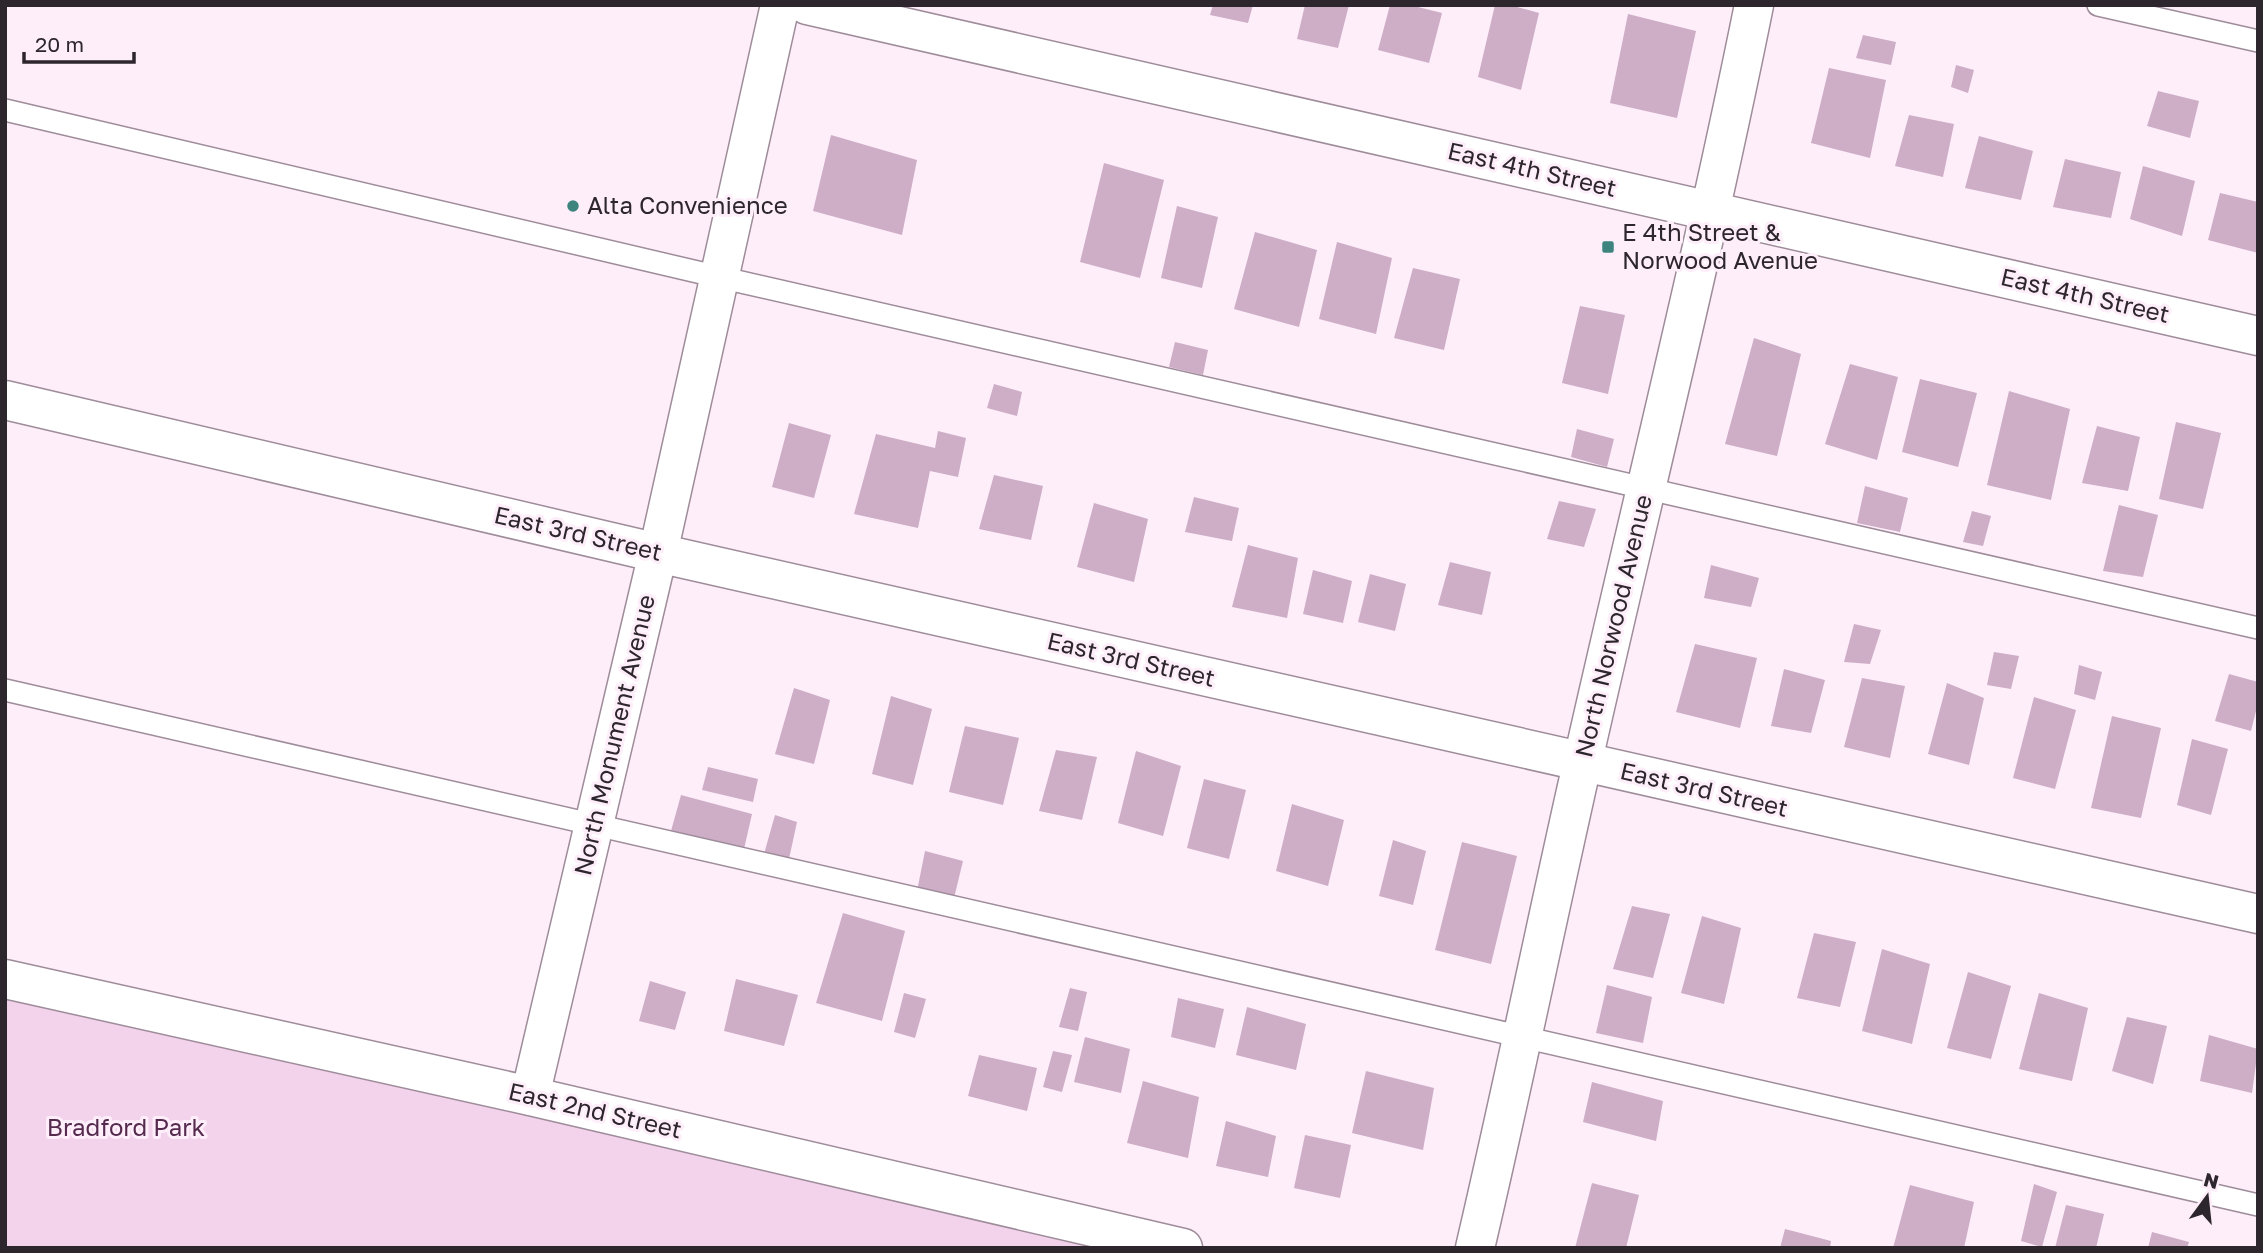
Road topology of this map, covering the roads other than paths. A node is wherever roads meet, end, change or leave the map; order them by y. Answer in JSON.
{"nodes":[{"id":1,"x":780,"y":5,"type":"edge"},
{"id":2,"x":807,"y":5,"type":"edge"},
{"id":3,"x":1754,"y":5,"type":"edge"},
{"id":4,"x":2098,"y":5,"type":"edge"},
{"id":5,"x":2258,"y":41,"type":"edge"},
{"id":6,"x":5,"y":110,"type":"edge"},
{"id":7,"x":1712,"y":211,"type":"junction"},
{"id":8,"x":719,"y":277,"type":"junction"},
{"id":9,"x":2258,"y":335,"type":"edge"},
{"id":10,"x":5,"y":400,"type":"edge"},
{"id":11,"x":1647,"y":487,"type":"junction"},
{"id":12,"x":658,"y":553,"type":"junction"},
{"id":13,"x":2258,"y":628,"type":"edge"},
{"id":14,"x":5,"y":691,"type":"edge"},
{"id":15,"x":1583,"y":762,"type":"junction"},
{"id":16,"x":593,"y":826,"type":"junction"},
{"id":17,"x":2258,"y":914,"type":"edge"},
{"id":18,"x":5,"y":979,"type":"edge"},
{"id":19,"x":1524,"y":1037,"type":"junction"},
{"id":20,"x":530,"y":1096,"type":"junction"},
{"id":21,"x":2258,"y":1205,"type":"edge"},
{"id":22,"x":1183,"y":1248,"type":"edge"},
{"id":23,"x":1475,"y":1248,"type":"edge"}],
"edges":[{"from":1,"to":8,"type":"street","name":"North Monument Avenue"},
{"from":2,"to":7,"type":"street","name":"East 4th Street"},
{"from":3,"to":7,"type":"street","name":"North Norwood Avenue"},
{"from":4,"to":5,"type":"lane"},
{"from":6,"to":8,"type":"lane"},
{"from":7,"to":9,"type":"street","name":"East 4th Street"},
{"from":7,"to":11,"type":"street","name":"North Norwood Avenue"},
{"from":8,"to":11,"type":"lane"},
{"from":8,"to":12,"type":"street","name":"North Monument Avenue"},
{"from":10,"to":12,"type":"street","name":"East 3rd Street"},
{"from":11,"to":13,"type":"lane"},
{"from":11,"to":15,"type":"street","name":"North Norwood Avenue"},
{"from":12,"to":15,"type":"street","name":"East 3rd Street"},
{"from":12,"to":16,"type":"street","name":"North Monument Avenue"},
{"from":14,"to":16,"type":"lane"},
{"from":15,"to":17,"type":"street","name":"East 3rd Street"},
{"from":15,"to":19,"type":"street","name":"North Norwood Avenue"},
{"from":16,"to":19,"type":"lane"},
{"from":16,"to":20,"type":"street","name":"North Monument Avenue"},
{"from":18,"to":20,"type":"street","name":"East 2nd Street"},
{"from":19,"to":21,"type":"lane"},
{"from":19,"to":23,"type":"street","name":"North Norwood Avenue"},
{"from":20,"to":22,"type":"street","name":"East 2nd Street"}]}
